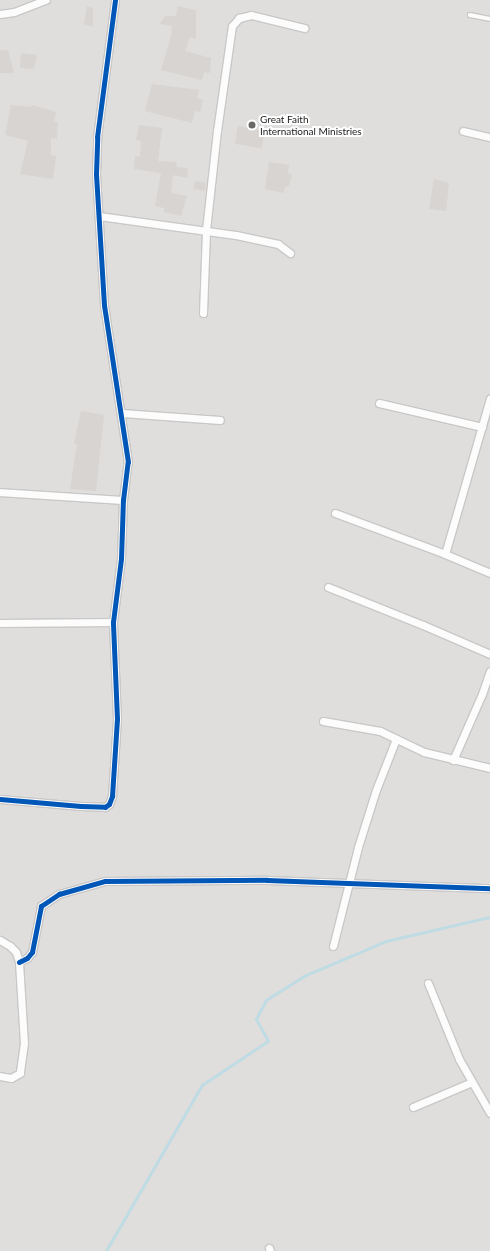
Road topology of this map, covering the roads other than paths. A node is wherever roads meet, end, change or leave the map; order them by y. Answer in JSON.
{"nodes":[{"id":1,"x":46,"y":0,"type":"edge"},
{"id":2,"x":115,"y":0,"type":"edge"},
{"id":3,"x":0,"y":14,"type":"edge"},
{"id":4,"x":470,"y":15,"type":"dead end"},
{"id":5,"x":490,"y":19,"type":"edge"},
{"id":6,"x":304,"y":28,"type":"dead end"},
{"id":7,"x":463,"y":131,"type":"dead end"},
{"id":8,"x":490,"y":137,"type":"edge"},
{"id":9,"x":99,"y":216,"type":"junction"},
{"id":10,"x":206,"y":230,"type":"junction"},
{"id":11,"x":290,"y":253,"type":"dead end"},
{"id":12,"x":203,"y":313,"type":"dead end"},
{"id":13,"x":490,"y":398,"type":"edge"},
{"id":14,"x":379,"y":403,"type":"dead end"},
{"id":15,"x":122,"y":412,"type":"junction"},
{"id":16,"x":220,"y":420,"type":"dead end"},
{"id":17,"x":482,"y":427,"type":"junction"},
{"id":18,"x":0,"y":492,"type":"edge"},
{"id":19,"x":123,"y":500,"type":"junction"},
{"id":20,"x":335,"y":513,"type":"dead end"},
{"id":21,"x":445,"y":554,"type":"junction"},
{"id":22,"x":490,"y":573,"type":"edge"},
{"id":23,"x":328,"y":587,"type":"dead end"},
{"id":24,"x":113,"y":622,"type":"junction"},
{"id":25,"x":0,"y":623,"type":"edge"},
{"id":26,"x":490,"y":654,"type":"edge"},
{"id":27,"x":490,"y":671,"type":"edge"},
{"id":28,"x":323,"y":721,"type":"dead end"},
{"id":29,"x":396,"y":739,"type":"junction"},
{"id":30,"x":453,"y":760,"type":"junction"},
{"id":31,"x":490,"y":768,"type":"edge"},
{"id":32,"x":0,"y":799,"type":"edge"},
{"id":33,"x":348,"y":884,"type":"junction"},
{"id":34,"x":490,"y":888,"type":"edge"},
{"id":35,"x":0,"y":940,"type":"edge"},
{"id":36,"x":333,"y":946,"type":"dead end"},
{"id":37,"x":19,"y":962,"type":"junction"},
{"id":38,"x":428,"y":983,"type":"dead end"},
{"id":39,"x":0,"y":1076,"type":"edge"},
{"id":40,"x":472,"y":1082,"type":"junction"},
{"id":41,"x":413,"y":1107,"type":"dead end"},
{"id":42,"x":490,"y":1113,"type":"edge"}],
"edges":[{"from":1,"to":3,"type":"street"},
{"from":2,"to":9,"type":"street"},
{"from":4,"to":5,"type":"lane"},
{"from":6,"to":10,"type":"street"},
{"from":7,"to":8,"type":"street"},
{"from":9,"to":10,"type":"street"},
{"from":9,"to":15,"type":"street"},
{"from":10,"to":11,"type":"street"},
{"from":10,"to":12,"type":"street"},
{"from":13,"to":17,"type":"street"},
{"from":14,"to":17,"type":"street"},
{"from":15,"to":16,"type":"street"},
{"from":15,"to":19,"type":"street"},
{"from":17,"to":21,"type":"street"},
{"from":18,"to":19,"type":"street"},
{"from":19,"to":24,"type":"street"},
{"from":20,"to":21,"type":"street"},
{"from":21,"to":22,"type":"street"},
{"from":23,"to":26,"type":"street"},
{"from":24,"to":25,"type":"street"},
{"from":24,"to":32,"type":"street"},
{"from":27,"to":30,"type":"street"},
{"from":28,"to":29,"type":"street"},
{"from":29,"to":30,"type":"street"},
{"from":29,"to":33,"type":"street"},
{"from":30,"to":31,"type":"street"},
{"from":33,"to":34,"type":"street"},
{"from":33,"to":36,"type":"street"},
{"from":33,"to":37,"type":"street"},
{"from":35,"to":37,"type":"street"},
{"from":37,"to":39,"type":"street"},
{"from":38,"to":40,"type":"street"},
{"from":40,"to":41,"type":"street"},
{"from":40,"to":42,"type":"street"}]}
